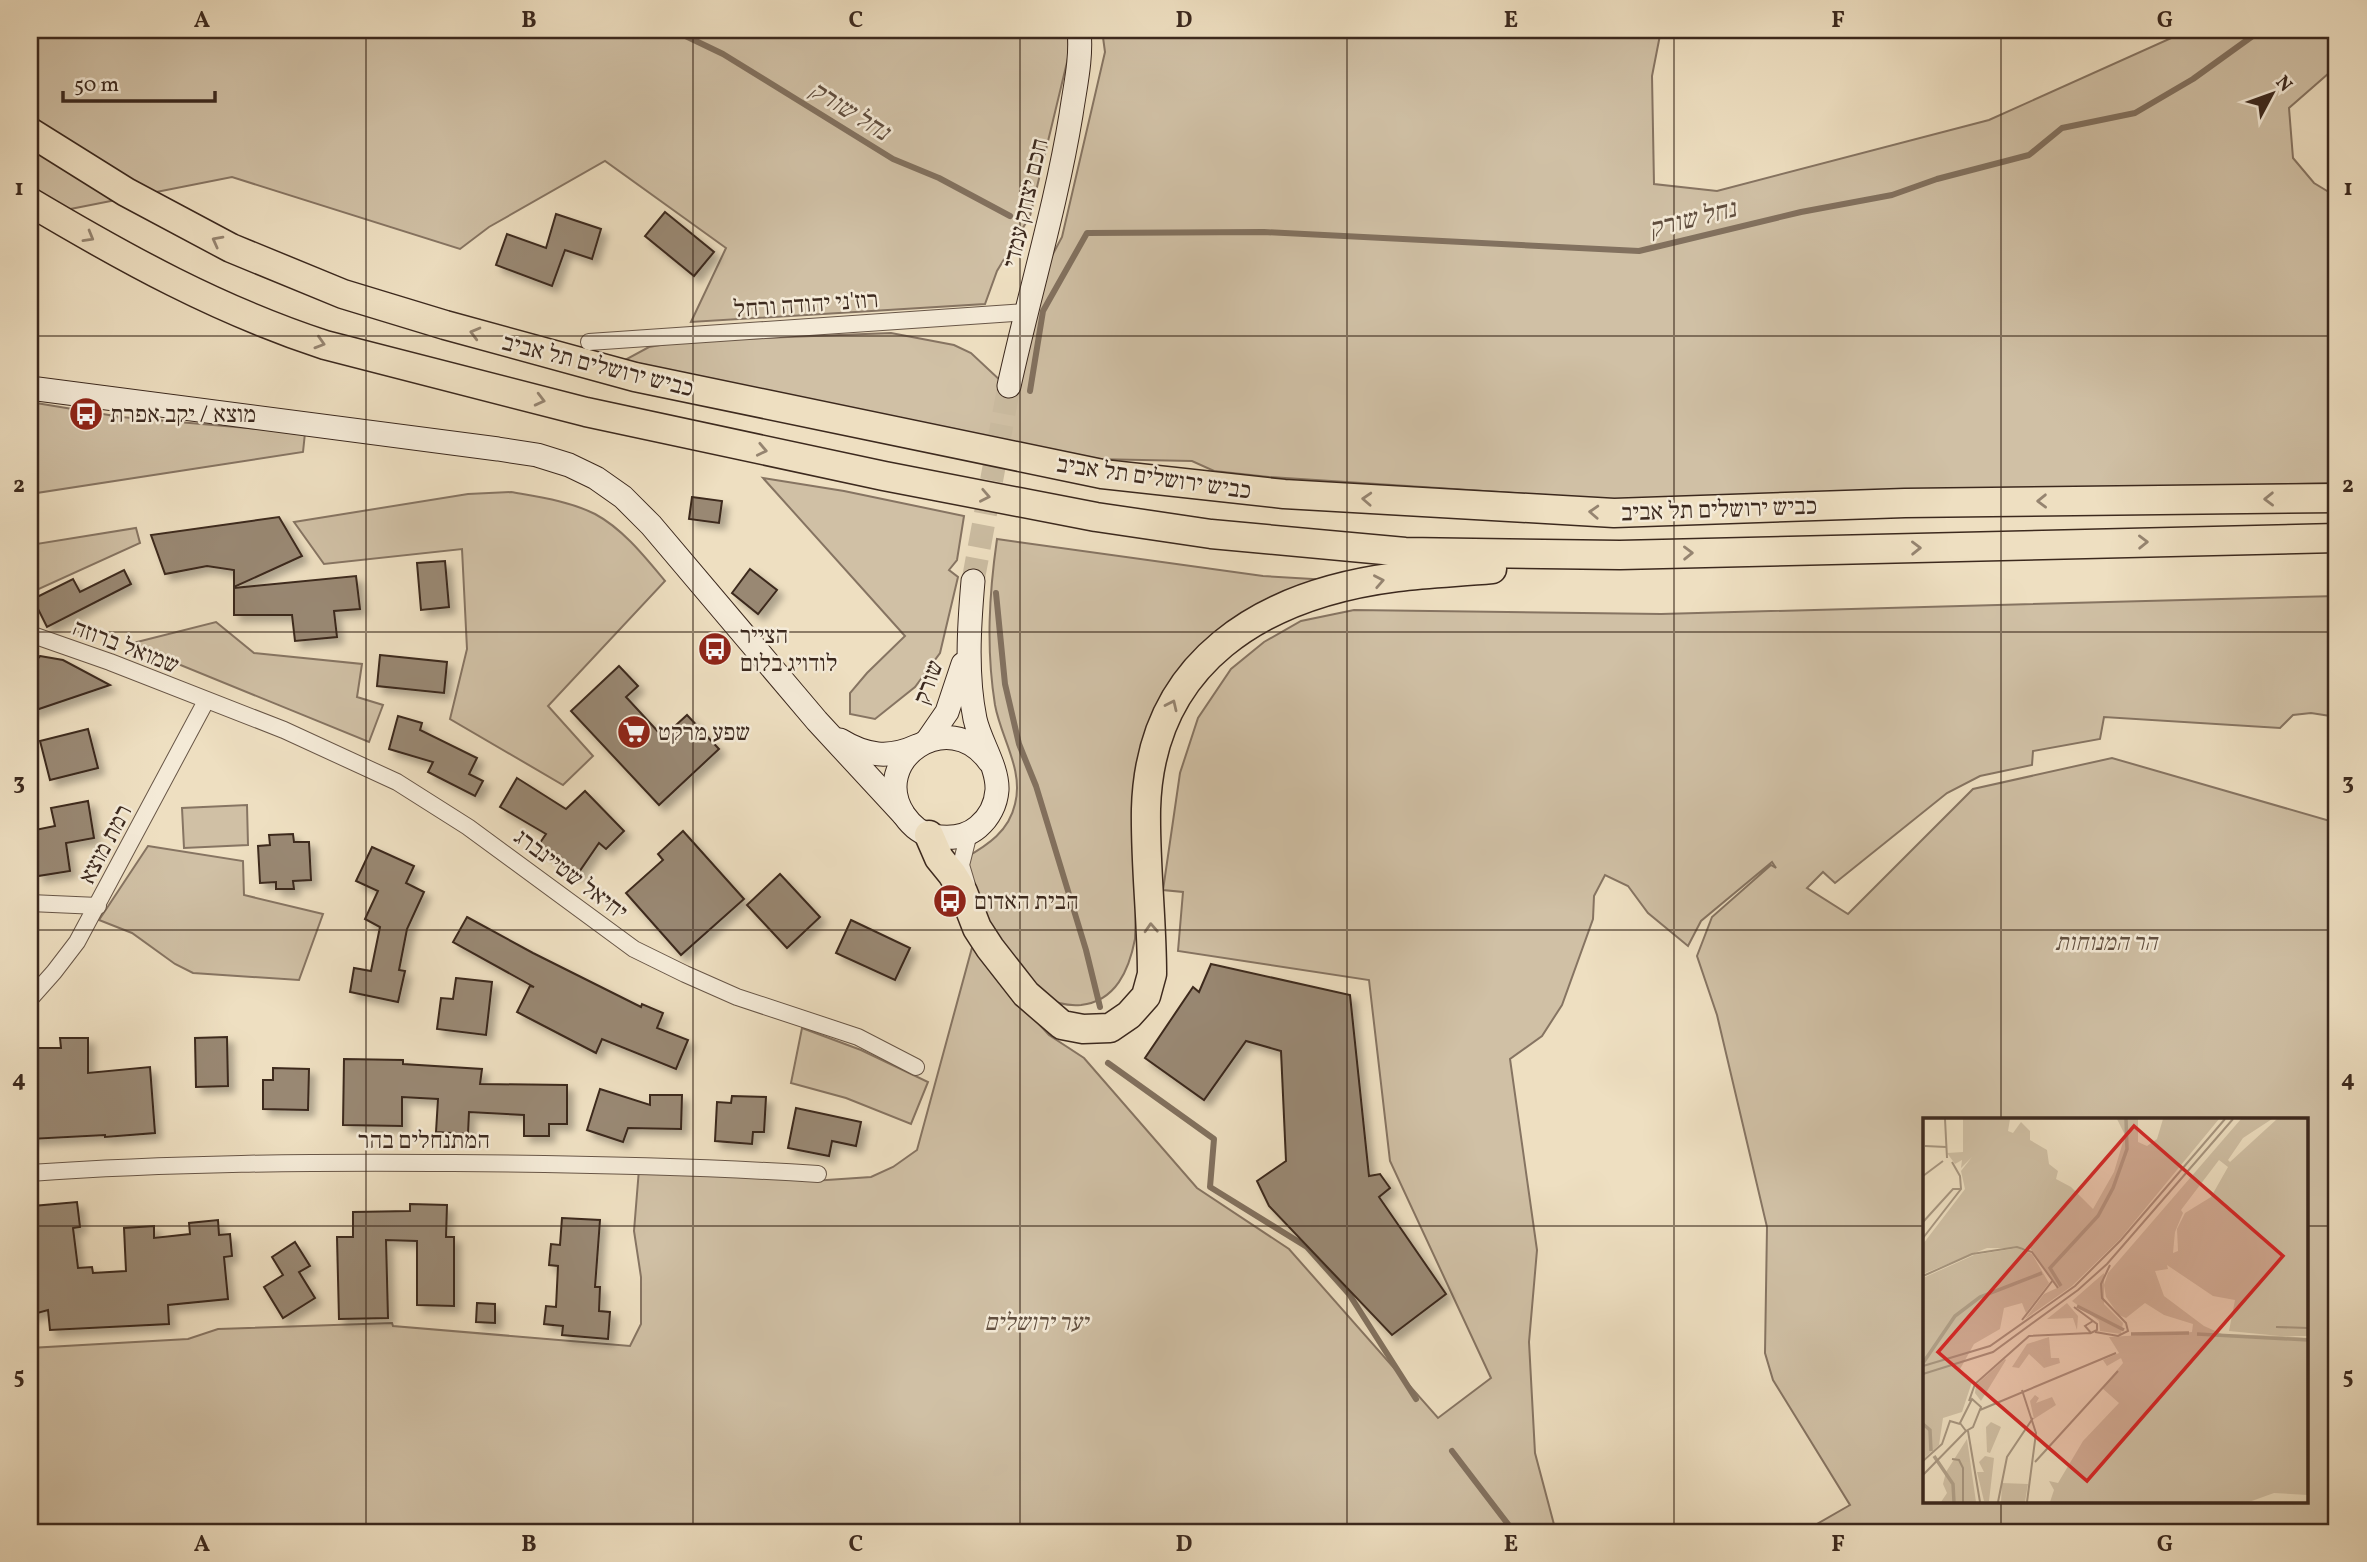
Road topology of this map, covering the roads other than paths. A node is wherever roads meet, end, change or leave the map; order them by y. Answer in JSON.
{"nodes":[{"id":1,"x":1079,"y":30,"type":"edge"},
{"id":2,"x":30,"y":132,"type":"edge"},
{"id":3,"x":30,"y":202,"type":"edge"},
{"id":4,"x":1027,"y":312,"type":"junction"},
{"id":5,"x":589,"y":342,"type":"dead end"},
{"id":6,"x":1009,"y":386,"type":"tunnel mouth"},
{"id":7,"x":30,"y":388,"type":"edge"},
{"id":8,"x":2337,"y":498,"type":"edge"},
{"id":9,"x":2337,"y":538,"type":"edge"},
{"id":10,"x":1620,"y":555,"type":"junction"},
{"id":11,"x":973,"y":581,"type":"tunnel mouth"},
{"id":12,"x":30,"y":634,"type":"edge"},
{"id":13,"x":969,"y":637,"type":"junction"},
{"id":14,"x":206,"y":701,"type":"junction"},
{"id":15,"x":817,"y":721,"type":"junction"},
{"id":16,"x":923,"y":743,"type":"junction"},
{"id":17,"x":989,"y":761,"type":"junction"},
{"id":18,"x":903,"y":814,"type":"junction"},
{"id":19,"x":969,"y":833,"type":"junction"},
{"id":20,"x":929,"y":835,"type":"junction"},
{"id":21,"x":30,"y":903,"type":"edge"},
{"id":22,"x":98,"y":906,"type":"junction"},
{"id":23,"x":1146,"y":996,"type":"junction"},
{"id":24,"x":30,"y":999,"type":"edge"},
{"id":25,"x":916,"y":1067,"type":"dead end"},
{"id":26,"x":30,"y":1173,"type":"edge"},
{"id":27,"x":818,"y":1174,"type":"dead end"}],
"edges":[{"from":1,"to":4,"type":"main road","name":"חכם יצחק עמדי"},
{"from":8,"to":2,"type":"highway","name":"כביש ירושלים תל אביב","one_way":true},
{"from":3,"to":10,"type":"highway","name":"כביש ירושלים תל אביב","one_way":true},
{"from":4,"to":5,"type":"street","name":"רוז'ני יהודה ורחל"},
{"from":4,"to":6,"type":"main road","name":"חכם יצחק עמדי"},
{"from":7,"to":15,"type":"main road"},
{"from":10,"to":9,"type":"highway","name":"כביש ירושלים תל אביב","one_way":true},
{"from":23,"to":10,"type":"highway","one_way":true},
{"from":11,"to":13,"type":"main road"},
{"from":12,"to":14,"type":"street","name":"שמואל ברוזה"},
{"from":13,"to":16,"type":"main road","name":"שורק"},
{"from":13,"to":17,"type":"main road"},
{"from":14,"to":22,"type":"street","name":"רמת מוצא"},
{"from":14,"to":25,"type":"street","name":"יחיאל שטיינברג"},
{"from":15,"to":16,"type":"main road"},
{"from":15,"to":18,"type":"main road"},
{"from":16,"to":17,"type":"main road"},
{"from":16,"to":18,"type":"main road"},
{"from":17,"to":19,"type":"main road"},
{"from":18,"to":20,"type":"main road"},
{"from":19,"to":20,"type":"main road"},
{"from":19,"to":23,"type":"street"},
{"from":20,"to":23,"type":"highway"},
{"from":21,"to":22,"type":"street"},
{"from":22,"to":24,"type":"street","name":"רמת מוצא"},
{"from":26,"to":27,"type":"street","name":"המתנחלים בהר"}]}
